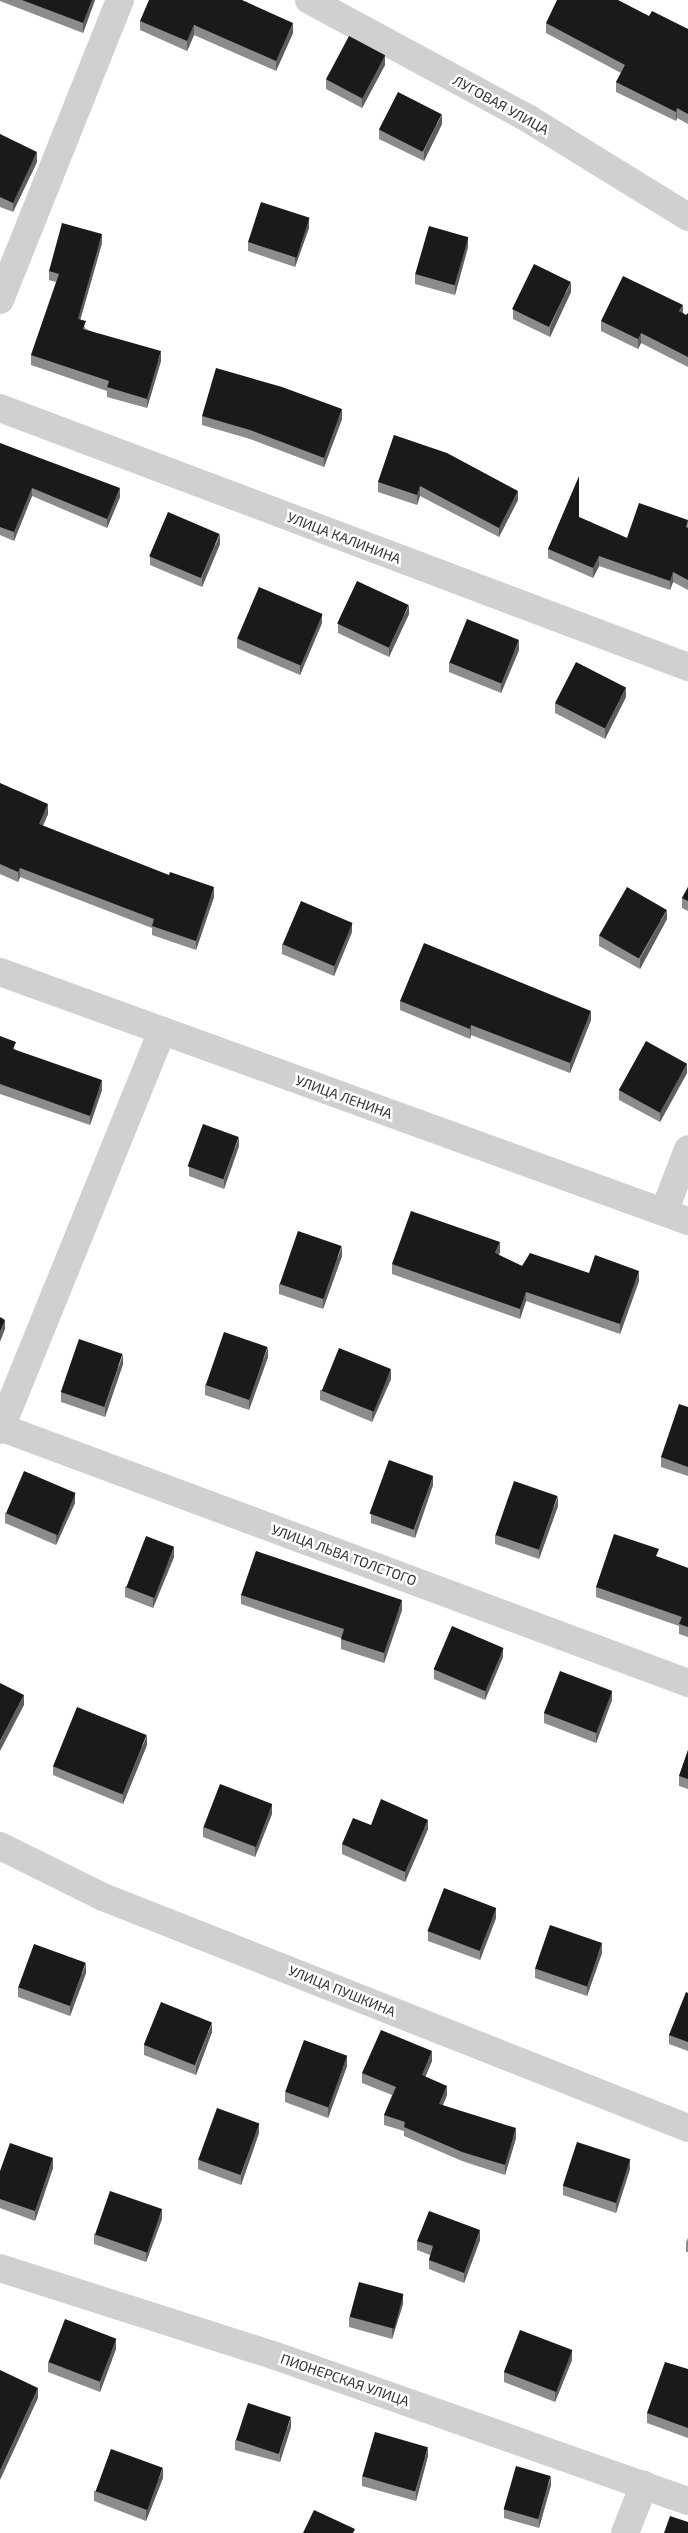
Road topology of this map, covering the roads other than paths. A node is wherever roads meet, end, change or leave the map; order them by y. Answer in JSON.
{"nodes":[{"id":1,"x":120,"y":0,"type":"edge"},
{"id":2,"x":309,"y":0,"type":"edge"},
{"id":3,"x":688,"y":217,"type":"edge"},
{"id":4,"x":0,"y":300,"type":"edge"},
{"id":5,"x":0,"y":408,"type":"edge"},
{"id":6,"x":688,"y":667,"type":"edge"},
{"id":7,"x":0,"y":972,"type":"edge"},
{"id":8,"x":162,"y":1031,"type":"junction"},
{"id":9,"x":688,"y":1150,"type":"edge"},
{"id":10,"x":676,"y":1216,"type":"edge"},
{"id":11,"x":0,"y":1428,"type":"edge"},
{"id":12,"x":688,"y":1683,"type":"edge"},
{"id":13,"x":0,"y":1846,"type":"edge"},
{"id":14,"x":688,"y":2128,"type":"edge"},
{"id":15,"x":0,"y":2268,"type":"edge"},
{"id":16,"x":644,"y":2485,"type":"junction"},
{"id":17,"x":688,"y":2501,"type":"edge"},
{"id":18,"x":625,"y":2533,"type":"edge"}],
"edges":[{"from":1,"to":4,"type":"street"},
{"from":2,"to":3,"type":"street","name":"ЛУГОВАЯ УЛИЦА"},
{"from":5,"to":6,"type":"street","name":"УЛИЦА КАЛИНИНА"},
{"from":7,"to":8,"type":"street","name":"УЛИЦА ЛЕНИНА"},
{"from":8,"to":10,"type":"street","name":"УЛИЦА ЛЕНИНА"},
{"from":8,"to":11,"type":"street"},
{"from":9,"to":10,"type":"street"},
{"from":11,"to":12,"type":"street","name":"УЛИЦА ЛЬВА ТОЛСТОГО"},
{"from":13,"to":14,"type":"street","name":"УЛИЦА ПУШКИНА"},
{"from":15,"to":16,"type":"street","name":"ПИОНЕРСКАЯ УЛИЦА"},
{"from":16,"to":17,"type":"street","name":"ПИОНЕРСКАЯ УЛИЦА"},
{"from":16,"to":18,"type":"street"}]}
